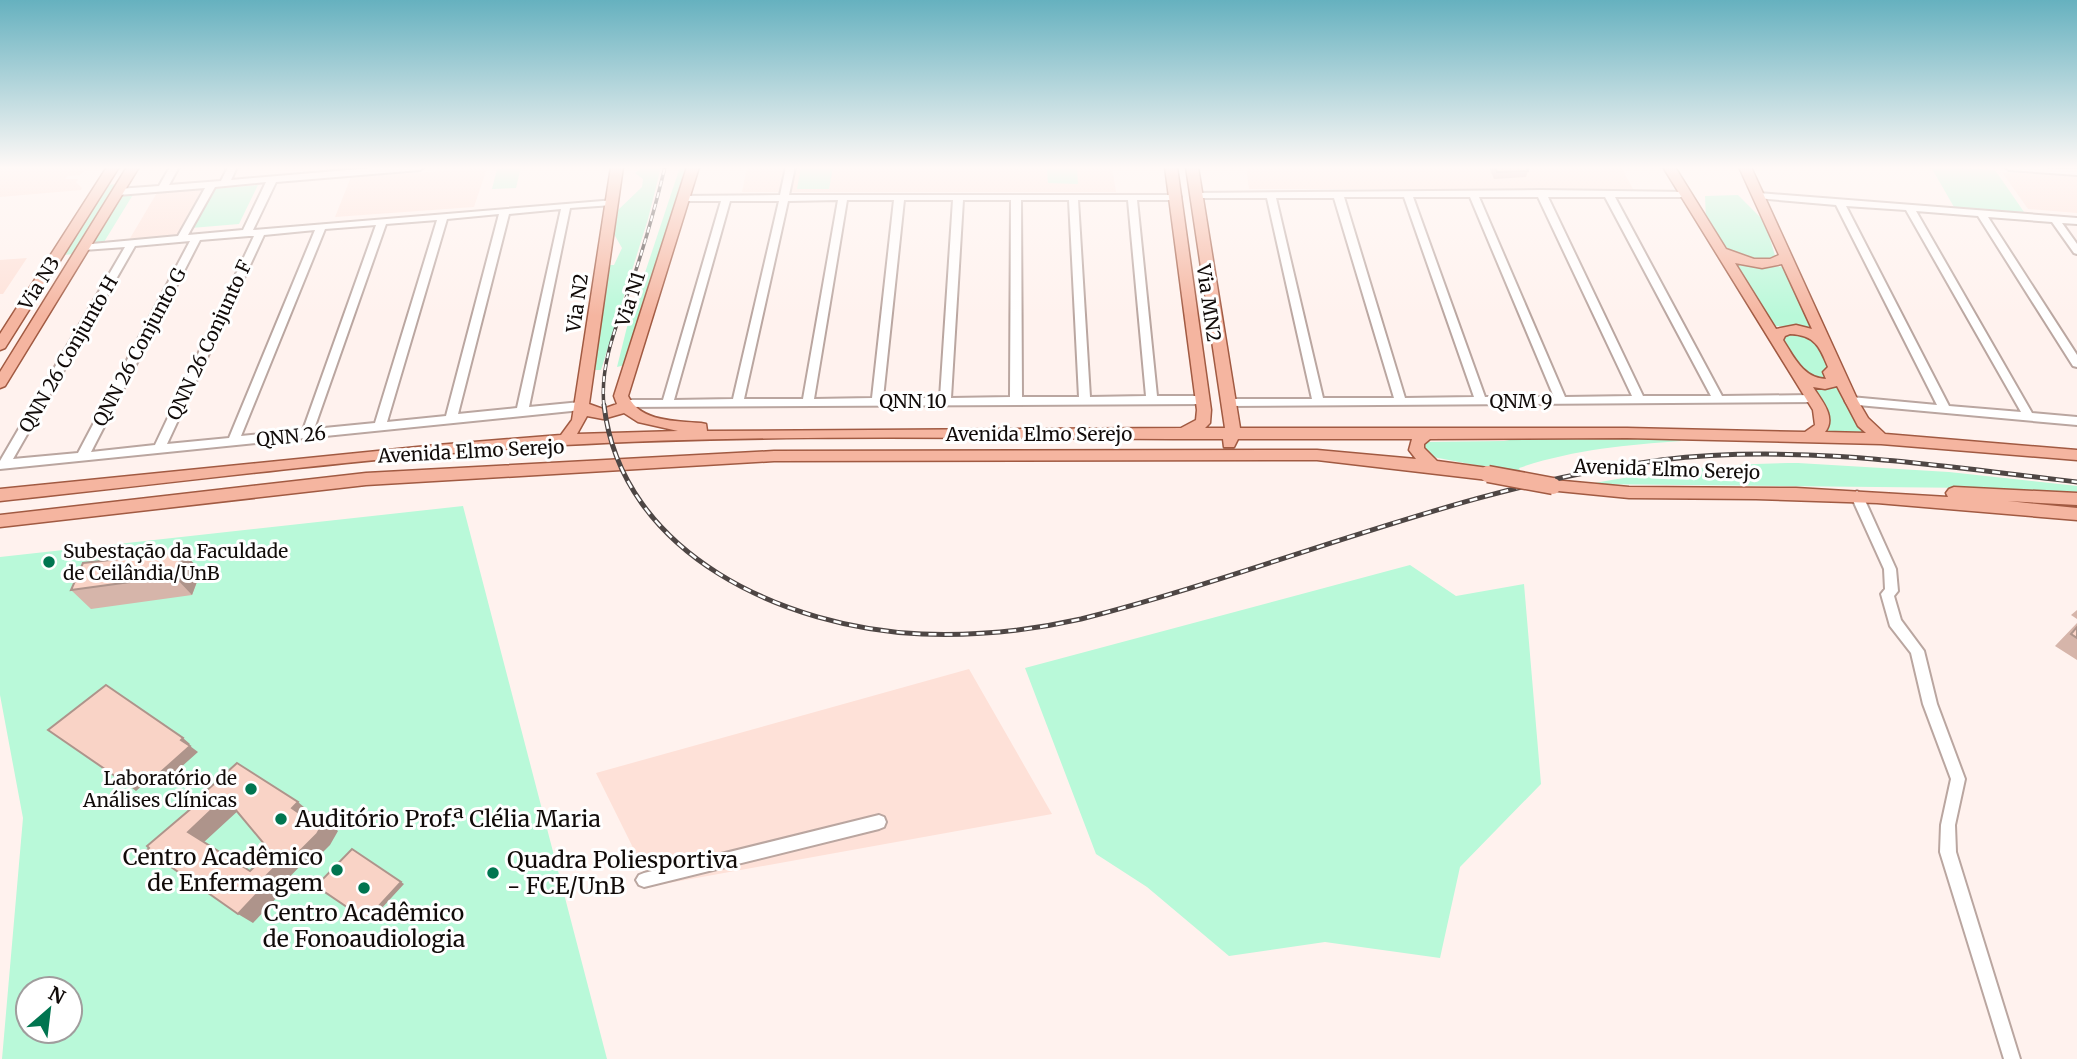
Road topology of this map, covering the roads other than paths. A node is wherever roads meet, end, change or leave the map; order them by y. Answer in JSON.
{"nodes":[{"id":1,"x":83,"y":216,"type":"edge"},
{"id":2,"x":103,"y":216,"type":"edge"},
{"id":3,"x":194,"y":216,"type":"edge"},
{"id":4,"x":254,"y":216,"type":"edge"},
{"id":5,"x":449,"y":216,"type":"edge"},
{"id":6,"x":504,"y":216,"type":"edge"},
{"id":7,"x":564,"y":216,"type":"edge"},
{"id":8,"x":610,"y":216,"type":"edge"},
{"id":9,"x":676,"y":216,"type":"edge"},
{"id":10,"x":721,"y":216,"type":"edge"},
{"id":11,"x":780,"y":216,"type":"edge"},
{"id":12,"x":840,"y":216,"type":"edge"},
{"id":13,"x":897,"y":216,"type":"edge"},
{"id":14,"x":957,"y":216,"type":"edge"},
{"id":15,"x":1016,"y":216,"type":"edge"},
{"id":16,"x":1074,"y":216,"type":"edge"},
{"id":17,"x":1134,"y":216,"type":"edge"},
{"id":18,"x":1177,"y":216,"type":"edge"},
{"id":19,"x":1199,"y":216,"type":"edge"},
{"id":20,"x":1276,"y":216,"type":"edge"},
{"id":21,"x":1345,"y":216,"type":"edge"},
{"id":22,"x":1416,"y":216,"type":"edge"},
{"id":23,"x":1482,"y":216,"type":"edge"},
{"id":24,"x":1552,"y":216,"type":"edge"},
{"id":25,"x":1621,"y":216,"type":"edge"},
{"id":26,"x":1699,"y":216,"type":"edge"},
{"id":27,"x":1768,"y":216,"type":"edge"},
{"id":28,"x":1846,"y":216,"type":"edge"},
{"id":29,"x":1914,"y":216,"type":"edge"},
{"id":30,"x":1983,"y":216,"type":"edge"},
{"id":31,"x":2017,"y":216,"type":"edge"},
{"id":32,"x":443,"y":217,"type":"junction"},
{"id":33,"x":2055,"y":219,"type":"junction"},
{"id":34,"x":2077,"y":221,"type":"edge"},
{"id":35,"x":382,"y":222,"type":"junction"},
{"id":36,"x":321,"y":227,"type":"junction"},
{"id":37,"x":260,"y":232,"type":"junction"},
{"id":38,"x":246,"y":234,"type":"junction"},
{"id":39,"x":196,"y":238,"type":"junction"},
{"id":40,"x":181,"y":239,"type":"junction"},
{"id":41,"x":1180,"y":240,"type":"junction"},
{"id":42,"x":132,"y":243,"type":"junction"},
{"id":43,"x":84,"y":247,"type":"junction"},
{"id":44,"x":1721,"y":251,"type":"junction"},
{"id":45,"x":2077,"y":251,"type":"edge"},
{"id":46,"x":1205,"y":252,"type":"junction"},
{"id":47,"x":1785,"y":257,"type":"junction"},
{"id":48,"x":1212,"y":293,"type":"junction"},
{"id":49,"x":33,"y":294,"type":"junction"},
{"id":50,"x":1191,"y":312,"type":"junction"},
{"id":51,"x":1822,"y":340,"type":"junction"},
{"id":52,"x":1776,"y":341,"type":"junction"},
{"id":53,"x":0,"y":345,"type":"edge"},
{"id":54,"x":18,"y":354,"type":"junction"},
{"id":55,"x":0,"y":357,"type":"edge"},
{"id":56,"x":2077,"y":363,"type":"edge"},
{"id":57,"x":1835,"y":368,"type":"junction"},
{"id":58,"x":1224,"y":370,"type":"junction"},
{"id":59,"x":1795,"y":370,"type":"junction"},
{"id":60,"x":0,"y":383,"type":"edge"},
{"id":61,"x":1085,"y":399,"type":"junction"},
{"id":62,"x":1718,"y":399,"type":"junction"},
{"id":63,"x":1813,"y":399,"type":"junction"},
{"id":64,"x":1016,"y":400,"type":"junction"},
{"id":65,"x":1152,"y":400,"type":"junction"},
{"id":66,"x":1203,"y":400,"type":"junction"},
{"id":67,"x":1561,"y":400,"type":"junction"},
{"id":68,"x":1639,"y":400,"type":"junction"},
{"id":69,"x":877,"y":401,"type":"junction"},
{"id":70,"x":946,"y":401,"type":"junction"},
{"id":71,"x":1318,"y":401,"type":"junction"},
{"id":72,"x":1400,"y":401,"type":"junction"},
{"id":73,"x":1481,"y":401,"type":"junction"},
{"id":74,"x":1851,"y":401,"type":"junction"},
{"id":75,"x":738,"y":402,"type":"junction"},
{"id":76,"x":808,"y":402,"type":"junction"},
{"id":77,"x":668,"y":403,"type":"junction"},
{"id":78,"x":1229,"y":403,"type":"junction"},
{"id":79,"x":624,"y":405,"type":"junction"},
{"id":80,"x":581,"y":406,"type":"junction"},
{"id":81,"x":1945,"y":409,"type":"junction"},
{"id":82,"x":522,"y":412,"type":"junction"},
{"id":83,"x":2029,"y":417,"type":"junction"},
{"id":84,"x":451,"y":419,"type":"junction"},
{"id":85,"x":2077,"y":421,"type":"edge"},
{"id":86,"x":380,"y":426,"type":"junction"},
{"id":87,"x":933,"y":433,"type":"junction"},
{"id":88,"x":957,"y":433,"type":"junction"},
{"id":89,"x":1185,"y":433,"type":"junction"},
{"id":90,"x":1233,"y":433,"type":"junction"},
{"id":91,"x":1427,"y":433,"type":"junction"},
{"id":92,"x":307,"y":434,"type":"junction"},
{"id":93,"x":769,"y":434,"type":"junction"},
{"id":94,"x":1810,"y":436,"type":"junction"},
{"id":95,"x":1881,"y":439,"type":"junction"},
{"id":96,"x":565,"y":440,"type":"junction"},
{"id":97,"x":233,"y":441,"type":"junction"},
{"id":98,"x":1963,"y":445,"type":"junction"},
{"id":99,"x":159,"y":449,"type":"junction"},
{"id":100,"x":438,"y":450,"type":"junction"},
{"id":101,"x":1190,"y":454,"type":"junction"},
{"id":102,"x":932,"y":455,"type":"junction"},
{"id":103,"x":953,"y":455,"type":"junction"},
{"id":104,"x":2077,"y":455,"type":"edge"},
{"id":105,"x":82,"y":457,"type":"junction"},
{"id":106,"x":2077,"y":463,"type":"edge"},
{"id":107,"x":2,"y":465,"type":"edge"},
{"id":108,"x":1433,"y":466,"type":"junction"},
{"id":109,"x":428,"y":474,"type":"junction"},
{"id":110,"x":0,"y":495,"type":"edge"},
{"id":111,"x":1857,"y":496,"type":"junction"},
{"id":112,"x":1924,"y":499,"type":"junction"},
{"id":113,"x":2077,"y":499,"type":"edge"},
{"id":114,"x":2077,"y":513,"type":"edge"},
{"id":115,"x":0,"y":521,"type":"edge"},
{"id":116,"x":879,"y":822,"type":"dead end"},
{"id":117,"x":644,"y":880,"type":"dead end"},
{"id":118,"x":2012,"y":1059,"type":"edge"}],
"edges":[{"from":1,"to":49,"type":"main road","name":"Via N3"},
{"from":2,"to":43,"type":"main road","name":"Via N3"},
{"from":3,"to":40,"type":"street"},
{"from":4,"to":38,"type":"street"},
{"from":5,"to":32,"type":"street"},
{"from":6,"to":84,"type":"street"},
{"from":7,"to":82,"type":"street"},
{"from":8,"to":80,"type":"main road","name":"Via N2"},
{"from":9,"to":79,"type":"main road","name":"Via N1"},
{"from":10,"to":77,"type":"street"},
{"from":11,"to":75,"type":"street"},
{"from":12,"to":76,"type":"street"},
{"from":13,"to":69,"type":"street"},
{"from":14,"to":70,"type":"street"},
{"from":15,"to":64,"type":"street"},
{"from":16,"to":61,"type":"street"},
{"from":17,"to":65,"type":"street"},
{"from":18,"to":41,"type":"main road","name":"Via MN2"},
{"from":19,"to":46,"type":"main road"},
{"from":20,"to":71,"type":"street"},
{"from":21,"to":72,"type":"street"},
{"from":22,"to":73,"type":"street"},
{"from":23,"to":67,"type":"street"},
{"from":24,"to":68,"type":"street"},
{"from":25,"to":62,"type":"street"},
{"from":26,"to":44,"type":"main road"},
{"from":27,"to":47,"type":"main road"},
{"from":28,"to":81,"type":"street"},
{"from":29,"to":83,"type":"street"},
{"from":30,"to":56,"type":"street"},
{"from":31,"to":33,"type":"street"},
{"from":32,"to":35,"type":"street"},
{"from":32,"to":86,"type":"street"},
{"from":33,"to":34,"type":"street"},
{"from":33,"to":45,"type":"street"},
{"from":35,"to":36,"type":"street"},
{"from":35,"to":92,"type":"street"},
{"from":36,"to":37,"type":"street"},
{"from":36,"to":97,"type":"street"},
{"from":37,"to":38,"type":"street"},
{"from":37,"to":99,"type":"street","name":"QNN 26 Conjunto F"},
{"from":38,"to":39,"type":"street"},
{"from":39,"to":40,"type":"street"},
{"from":39,"to":105,"type":"street","name":"QNN 26 Conjunto G"},
{"from":40,"to":42,"type":"street"},
{"from":41,"to":46,"type":"main road"},
{"from":41,"to":48,"type":"main road"},
{"from":41,"to":50,"type":"main road","name":"Via MN2"},
{"from":42,"to":43,"type":"street"},
{"from":42,"to":107,"type":"street","name":"QNN 26 Conjunto H"},
{"from":43,"to":54,"type":"main road","name":"Via N3"},
{"from":44,"to":47,"type":"main road"},
{"from":44,"to":52,"type":"main road"},
{"from":46,"to":48,"type":"main road"},
{"from":47,"to":51,"type":"main road"},
{"from":48,"to":58,"type":"main road"},
{"from":49,"to":53,"type":"main road","name":"Via N3"},
{"from":49,"to":55,"type":"main road"},
{"from":50,"to":58,"type":"main road"},
{"from":50,"to":66,"type":"main road","name":"Via MN2"},
{"from":51,"to":52,"type":"main road"},
{"from":51,"to":57,"type":"main road"},
{"from":52,"to":59,"type":"main road"},
{"from":54,"to":55,"type":"main road"},
{"from":54,"to":60,"type":"main road","name":"Via N3"},
{"from":57,"to":59,"type":"main road"},
{"from":57,"to":74,"type":"main road"},
{"from":58,"to":78,"type":"main road"},
{"from":59,"to":63,"type":"main road"},
{"from":61,"to":64,"type":"street","name":"QNN 10"},
{"from":61,"to":65,"type":"street","name":"QNN 10"},
{"from":62,"to":63,"type":"street","name":"QNM 9"},
{"from":62,"to":68,"type":"street","name":"QNM 9"},
{"from":63,"to":94,"type":"main road"},
{"from":64,"to":70,"type":"street","name":"QNN 10"},
{"from":65,"to":66,"type":"street","name":"QNN 10"},
{"from":66,"to":89,"type":"main road","name":"Via MN2"},
{"from":67,"to":68,"type":"street","name":"QNM 9"},
{"from":67,"to":73,"type":"street","name":"QNM 9"},
{"from":69,"to":70,"type":"street","name":"QNN 10"},
{"from":69,"to":76,"type":"street","name":"QNN 10"},
{"from":71,"to":72,"type":"street","name":"QNM 9"},
{"from":71,"to":78,"type":"street","name":"QNM 9"},
{"from":72,"to":73,"type":"street","name":"QNM 9"},
{"from":74,"to":81,"type":"street"},
{"from":74,"to":95,"type":"main road"},
{"from":75,"to":76,"type":"street","name":"QNN 10"},
{"from":75,"to":77,"type":"street","name":"QNN 10"},
{"from":77,"to":79,"type":"street","name":"QNN 10"},
{"from":78,"to":90,"type":"main road"},
{"from":79,"to":80,"type":"main road"},
{"from":79,"to":93,"type":"main road","name":"Avenida Elmo Serejo"},
{"from":80,"to":82,"type":"street","name":"QNN 26"},
{"from":80,"to":96,"type":"main road","name":"Via N2"},
{"from":81,"to":83,"type":"street"},
{"from":82,"to":84,"type":"street","name":"QNN 26"},
{"from":83,"to":85,"type":"street"},
{"from":84,"to":86,"type":"street","name":"QNN 26"},
{"from":86,"to":92,"type":"street","name":"QNN 26"},
{"from":87,"to":88,"type":"main road","name":"Avenida Elmo Serejo"},
{"from":87,"to":93,"type":"main road","name":"Avenida Elmo Serejo"},
{"from":87,"to":102,"type":"main road"},
{"from":88,"to":89,"type":"main road","name":"Avenida Elmo Serejo"},
{"from":88,"to":103,"type":"main road"},
{"from":89,"to":90,"type":"main road","name":"Avenida Elmo Serejo"},
{"from":90,"to":91,"type":"main road","name":"Avenida Elmo Serejo"},
{"from":90,"to":101,"type":"main road"},
{"from":91,"to":94,"type":"main road","name":"Avenida Elmo Serejo"},
{"from":91,"to":108,"type":"main road"},
{"from":92,"to":97,"type":"street","name":"QNN 26"},
{"from":93,"to":96,"type":"main road","name":"Avenida Elmo Serejo"},
{"from":94,"to":95,"type":"main road","name":"Avenida Elmo Serejo"},
{"from":95,"to":98,"type":"main road","name":"Avenida Elmo Serejo"},
{"from":96,"to":100,"type":"main road","name":"Avenida Elmo Serejo"},
{"from":97,"to":99,"type":"street","name":"QNN 26"},
{"from":98,"to":104,"type":"main road","name":"Avenida Elmo Serejo"},
{"from":98,"to":106,"type":"main road"},
{"from":99,"to":105,"type":"street","name":"QNN 26"},
{"from":100,"to":109,"type":"main road"},
{"from":100,"to":110,"type":"main road","name":"Avenida Elmo Serejo"},
{"from":101,"to":103,"type":"main road","name":"Avenida Elmo Serejo"},
{"from":101,"to":108,"type":"main road","name":"Avenida Elmo Serejo"},
{"from":102,"to":103,"type":"main road","name":"Avenida Elmo Serejo"},
{"from":102,"to":109,"type":"main road","name":"Avenida Elmo Serejo"},
{"from":105,"to":107,"type":"street","name":"QNN 26"},
{"from":108,"to":111,"type":"main road","name":"Avenida Elmo Serejo","bridge":true},
{"from":109,"to":115,"type":"main road","name":"Avenida Elmo Serejo"},
{"from":111,"to":112,"type":"main road","name":"Avenida Elmo Serejo"},
{"from":111,"to":118,"type":"street"},
{"from":112,"to":113,"type":"main road"},
{"from":112,"to":114,"type":"main road","name":"Avenida Elmo Serejo"},
{"from":116,"to":117,"type":"street"}]}
